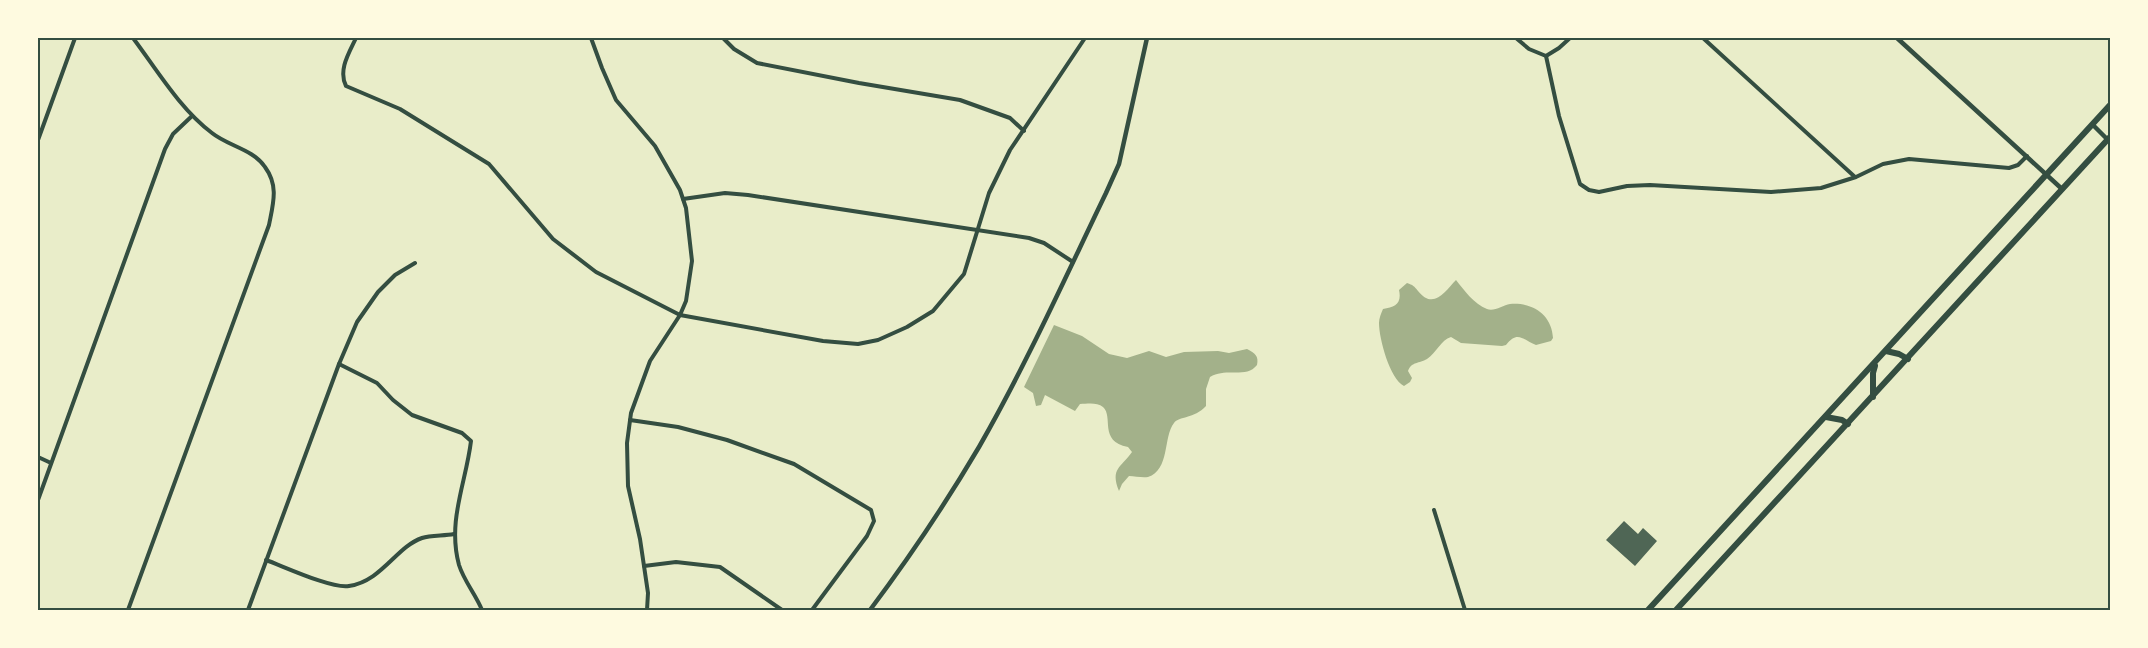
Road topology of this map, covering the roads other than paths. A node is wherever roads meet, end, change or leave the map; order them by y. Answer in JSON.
{"nodes":[{"id":1,"x":75,"y":38,"type":"edge"},
{"id":2,"x":133,"y":38,"type":"edge"},
{"id":3,"x":356,"y":38,"type":"edge"},
{"id":4,"x":591,"y":38,"type":"edge"},
{"id":5,"x":723,"y":38,"type":"edge"},
{"id":6,"x":1085,"y":38,"type":"edge"},
{"id":7,"x":1147,"y":38,"type":"edge"},
{"id":8,"x":1516,"y":38,"type":"edge"},
{"id":9,"x":1570,"y":38,"type":"edge"},
{"id":10,"x":1703,"y":38,"type":"edge"},
{"id":11,"x":1897,"y":38,"type":"edge"},
{"id":12,"x":1546,"y":56,"type":"junction"},
{"id":13,"x":2110,"y":105,"type":"edge"},
{"id":14,"x":192,"y":116,"type":"junction"},
{"id":15,"x":2093,"y":125,"type":"junction"},
{"id":16,"x":1024,"y":131,"type":"junction"},
{"id":17,"x":2110,"y":140,"type":"edge"},
{"id":18,"x":38,"y":141,"type":"edge"},
{"id":19,"x":2027,"y":156,"type":"junction"},
{"id":20,"x":2047,"y":175,"type":"junction"},
{"id":21,"x":1856,"y":177,"type":"junction"},
{"id":22,"x":2062,"y":189,"type":"junction"},
{"id":23,"x":683,"y":199,"type":"junction"},
{"id":24,"x":978,"y":230,"type":"junction"},
{"id":25,"x":1073,"y":262,"type":"junction"},
{"id":26,"x":415,"y":263,"type":"dead end"},
{"id":27,"x":680,"y":315,"type":"junction"},
{"id":28,"x":1886,"y":351,"type":"junction"},
{"id":29,"x":1908,"y":359,"type":"junction"},
{"id":30,"x":1876,"y":362,"type":"junction"},
{"id":31,"x":339,"y":364,"type":"junction"},
{"id":32,"x":1873,"y":397,"type":"junction"},
{"id":33,"x":1826,"y":417,"type":"junction"},
{"id":34,"x":630,"y":420,"type":"junction"},
{"id":35,"x":1848,"y":424,"type":"junction"},
{"id":36,"x":38,"y":457,"type":"edge"},
{"id":37,"x":51,"y":463,"type":"junction"},
{"id":38,"x":38,"y":500,"type":"edge"},
{"id":39,"x":1434,"y":510,"type":"dead end"},
{"id":40,"x":454,"y":534,"type":"junction"},
{"id":41,"x":266,"y":560,"type":"junction"},
{"id":42,"x":644,"y":566,"type":"junction"},
{"id":43,"x":128,"y":610,"type":"edge"},
{"id":44,"x":248,"y":610,"type":"edge"},
{"id":45,"x":482,"y":610,"type":"edge"},
{"id":46,"x":647,"y":610,"type":"edge"},
{"id":47,"x":782,"y":610,"type":"edge"},
{"id":48,"x":812,"y":610,"type":"edge"},
{"id":49,"x":870,"y":610,"type":"edge"},
{"id":50,"x":1465,"y":610,"type":"edge"},
{"id":51,"x":1648,"y":610,"type":"edge"},
{"id":52,"x":1676,"y":610,"type":"edge"}],
"edges":[{"from":1,"to":18,"type":"street"},
{"from":2,"to":14,"type":"street"},
{"from":3,"to":27,"type":"street"},
{"from":4,"to":23,"type":"street"},
{"from":5,"to":16,"type":"street"},
{"from":6,"to":16,"type":"street"},
{"from":7,"to":25,"type":"street"},
{"from":8,"to":12,"type":"street"},
{"from":9,"to":12,"type":"street"},
{"from":10,"to":21,"type":"street"},
{"from":11,"to":19,"type":"street"},
{"from":12,"to":21,"type":"street"},
{"from":13,"to":15,"type":"main road"},
{"from":14,"to":37,"type":"street"},
{"from":14,"to":43,"type":"street"},
{"from":15,"to":17,"type":"street"},
{"from":15,"to":20,"type":"main road"},
{"from":16,"to":24,"type":"street"},
{"from":17,"to":22,"type":"main road"},
{"from":19,"to":20,"type":"street"},
{"from":19,"to":21,"type":"street"},
{"from":20,"to":22,"type":"street"},
{"from":20,"to":28,"type":"main road"},
{"from":22,"to":29,"type":"main road"},
{"from":23,"to":24,"type":"street"},
{"from":23,"to":27,"type":"street"},
{"from":24,"to":25,"type":"street"},
{"from":24,"to":27,"type":"street"},
{"from":25,"to":49,"type":"street"},
{"from":26,"to":31,"type":"street"},
{"from":27,"to":34,"type":"street"},
{"from":28,"to":29,"type":"main road"},
{"from":28,"to":30,"type":"main road"},
{"from":29,"to":32,"type":"main road"},
{"from":30,"to":32,"type":"main road"},
{"from":30,"to":33,"type":"main road"},
{"from":31,"to":40,"type":"street"},
{"from":31,"to":41,"type":"street"},
{"from":32,"to":35,"type":"main road"},
{"from":33,"to":35,"type":"main road"},
{"from":33,"to":51,"type":"main road"},
{"from":34,"to":42,"type":"street"},
{"from":34,"to":48,"type":"street"},
{"from":35,"to":52,"type":"main road"},
{"from":36,"to":37,"type":"street"},
{"from":37,"to":38,"type":"street"},
{"from":39,"to":50,"type":"street"},
{"from":40,"to":41,"type":"street"},
{"from":40,"to":45,"type":"street"},
{"from":41,"to":44,"type":"street"},
{"from":42,"to":46,"type":"street"},
{"from":42,"to":47,"type":"street"}]}
